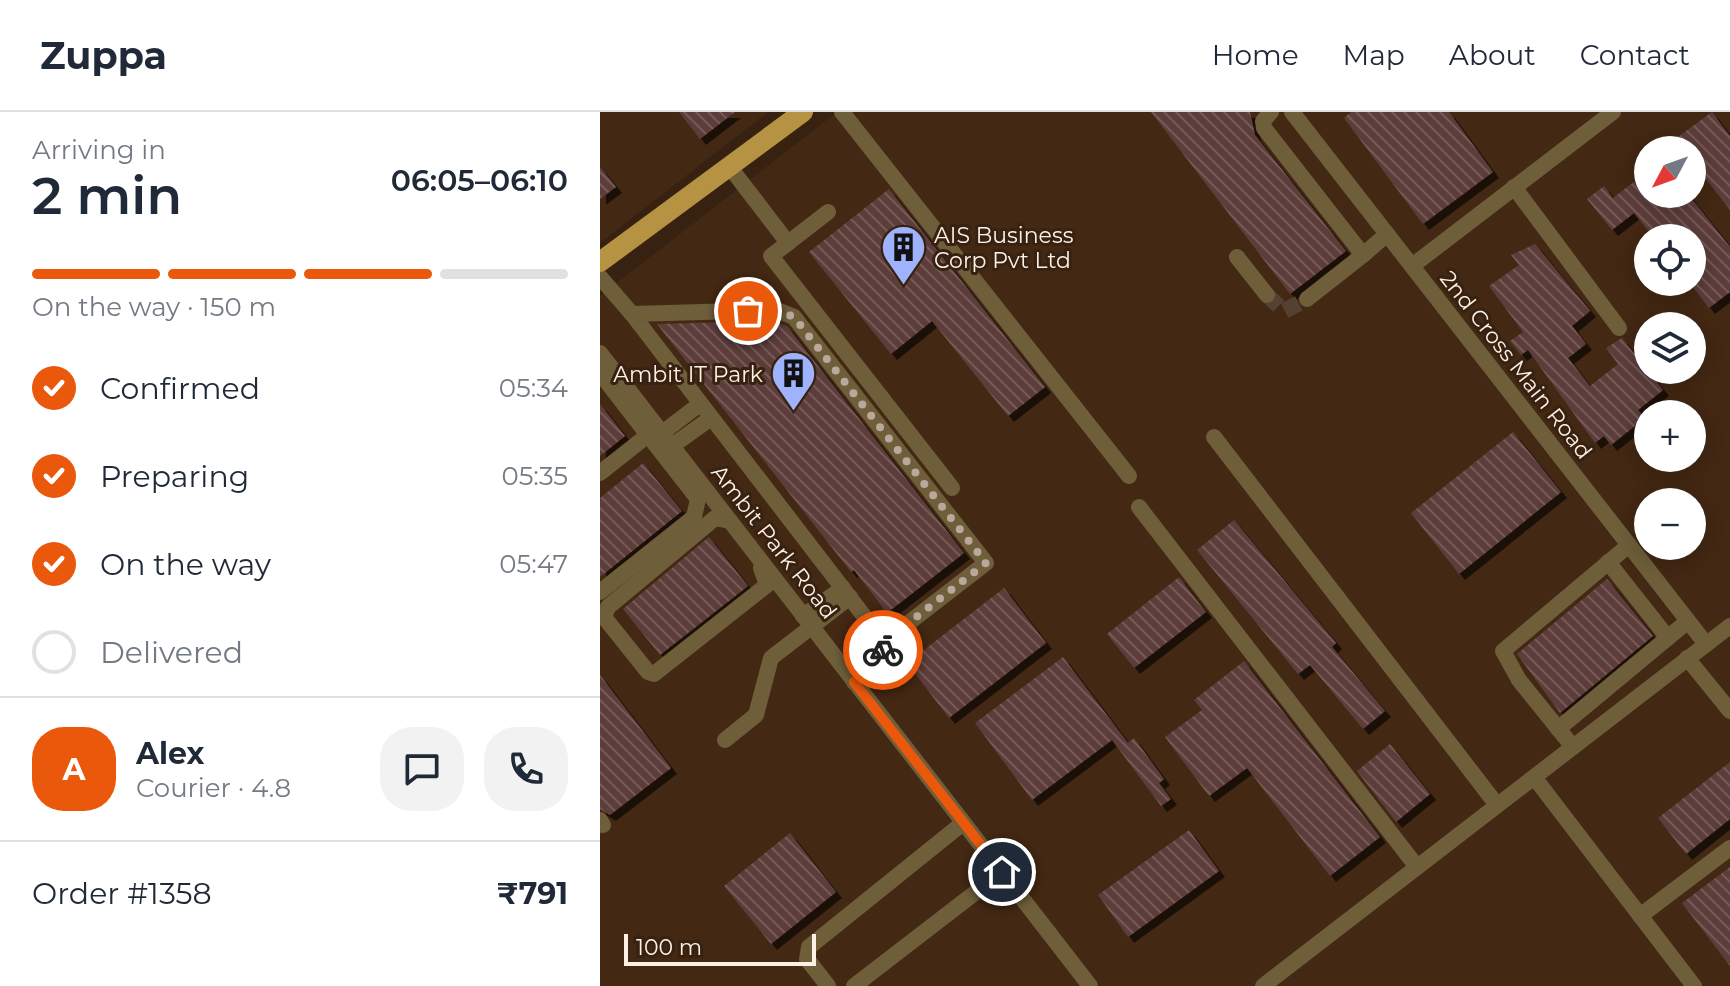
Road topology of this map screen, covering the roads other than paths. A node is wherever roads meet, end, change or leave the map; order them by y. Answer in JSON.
{"nodes":[{"id":1,"x":803,"y":112,"type":"edge"},
{"id":2,"x":842,"y":112,"type":"edge"},
{"id":3,"x":1271,"y":112,"type":"edge"},
{"id":4,"x":1292,"y":112,"type":"edge"},
{"id":5,"x":1613,"y":112,"type":"edge"},
{"id":6,"x":729,"y":166,"type":"junction"},
{"id":7,"x":1514,"y":187,"type":"junction"},
{"id":8,"x":828,"y":212,"type":"dead end"},
{"id":9,"x":1387,"y":234,"type":"junction"},
{"id":10,"x":788,"y":243,"type":"junction"},
{"id":11,"x":1363,"y":255,"type":"junction"},
{"id":12,"x":1237,"y":257,"type":"dead end"},
{"id":13,"x":1412,"y":266,"type":"junction"},
{"id":14,"x":601,"y":268,"type":"edge"},
{"id":15,"x":1267,"y":295,"type":"tunnel mouth"},
{"id":16,"x":1307,"y":299,"type":"tunnel mouth"},
{"id":17,"x":632,"y":314,"type":"junction"},
{"id":18,"x":1619,"y":328,"type":"dead end"},
{"id":19,"x":600,"y":353,"type":"edge"},
{"id":20,"x":600,"y":373,"type":"edge"},
{"id":21,"x":700,"y":404,"type":"junction"},
{"id":22,"x":711,"y":418,"type":"junction"},
{"id":23,"x":660,"y":435,"type":"junction"},
{"id":24,"x":1214,"y":437,"type":"dead end"},
{"id":25,"x":600,"y":473,"type":"edge"},
{"id":26,"x":1129,"y":476,"type":"dead end"},
{"id":27,"x":952,"y":488,"type":"dead end"},
{"id":28,"x":1139,"y":507,"type":"dead end"},
{"id":29,"x":728,"y":522,"type":"junction"},
{"id":30,"x":1629,"y":545,"type":"junction"},
{"id":31,"x":756,"y":558,"type":"junction"},
{"id":32,"x":1608,"y":562,"type":"junction"},
{"id":33,"x":600,"y":592,"type":"edge"},
{"id":34,"x":846,"y":592,"type":"junction"},
{"id":35,"x":807,"y":620,"type":"junction"},
{"id":36,"x":1688,"y":621,"type":"junction"},
{"id":37,"x":1730,"y":626,"type":"edge"},
{"id":38,"x":1668,"y":638,"type":"junction"},
{"id":39,"x":884,"y":642,"type":"junction"},
{"id":40,"x":1706,"y":644,"type":"junction"},
{"id":41,"x":1687,"y":658,"type":"junction"},
{"id":42,"x":854,"y":682,"type":"junction"},
{"id":43,"x":1730,"y":711,"type":"edge"},
{"id":44,"x":1558,"y":729,"type":"junction"},
{"id":45,"x":725,"y":740,"type":"dead end"},
{"id":46,"x":1573,"y":747,"type":"junction"},
{"id":47,"x":1534,"y":777,"type":"junction"},
{"id":48,"x":1497,"y":805,"type":"junction"},
{"id":49,"x":963,"y":823,"type":"junction"},
{"id":50,"x":1730,"y":848,"type":"edge"},
{"id":51,"x":1417,"y":867,"type":"junction"},
{"id":52,"x":1002,"y":872,"type":"junction"},
{"id":53,"x":1640,"y":916,"type":"junction"},
{"id":54,"x":828,"y":986,"type":"edge"},
{"id":55,"x":854,"y":986,"type":"edge"},
{"id":56,"x":1090,"y":986,"type":"edge"},
{"id":57,"x":1263,"y":986,"type":"edge"},
{"id":58,"x":1694,"y":986,"type":"edge"}],
"edges":[{"from":1,"to":6,"type":"main road"},
{"from":2,"to":26,"type":"street"},
{"from":3,"to":11,"type":"street"},
{"from":4,"to":9,"type":"street","name":"2nd Cross Main Road"},
{"from":5,"to":7,"type":"street"},
{"from":6,"to":10,"type":"street"},
{"from":6,"to":14,"type":"main road"},
{"from":7,"to":13,"type":"street"},
{"from":7,"to":18,"type":"street"},
{"from":8,"to":10,"type":"street"},
{"from":9,"to":11,"type":"street"},
{"from":9,"to":13,"type":"street","name":"2nd Cross Main Road"},
{"from":10,"to":27,"type":"street"},
{"from":11,"to":16,"type":"street"},
{"from":12,"to":15,"type":"street"},
{"from":13,"to":30,"type":"street","name":"2nd Cross Main Road"},
{"from":14,"to":17,"type":"street"},
{"from":17,"to":21,"type":"street"},
{"from":17,"to":39,"type":"street"},
{"from":19,"to":23,"type":"street","name":"Ambit Park Road"},
{"from":20,"to":23,"type":"street"},
{"from":21,"to":22,"type":"street"},
{"from":21,"to":23,"type":"street"},
{"from":22,"to":23,"type":"street"},
{"from":22,"to":34,"type":"street"},
{"from":23,"to":25,"type":"street"},
{"from":23,"to":29,"type":"street","name":"Ambit Park Road"},
{"from":23,"to":33,"type":"street"},
{"from":24,"to":48,"type":"street"},
{"from":28,"to":51,"type":"street"},
{"from":29,"to":31,"type":"street","name":"Ambit Park Road"},
{"from":29,"to":31,"type":"street"},
{"from":30,"to":32,"type":"street"},
{"from":30,"to":36,"type":"street","name":"2nd Cross Main Road"},
{"from":31,"to":35,"type":"street","name":"Ambit Park Road"},
{"from":32,"to":38,"type":"street"},
{"from":32,"to":44,"type":"street"},
{"from":34,"to":35,"type":"street"},
{"from":34,"to":39,"type":"street"},
{"from":35,"to":42,"type":"street","name":"Ambit Park Road"},
{"from":35,"to":45,"type":"street"},
{"from":36,"to":38,"type":"street"},
{"from":36,"to":40,"type":"street","name":"2nd Cross Main Road"},
{"from":37,"to":40,"type":"street"},
{"from":38,"to":44,"type":"street"},
{"from":39,"to":42,"type":"street"},
{"from":40,"to":41,"type":"street"},
{"from":41,"to":43,"type":"street"},
{"from":41,"to":46,"type":"street"},
{"from":42,"to":49,"type":"street","name":"Ambit Park Road"},
{"from":44,"to":46,"type":"street"},
{"from":46,"to":47,"type":"street"},
{"from":47,"to":48,"type":"street"},
{"from":47,"to":53,"type":"street"},
{"from":48,"to":51,"type":"street"},
{"from":49,"to":52,"type":"street","name":"Ambit Park Road"},
{"from":49,"to":54,"type":"street"},
{"from":50,"to":53,"type":"street"},
{"from":51,"to":57,"type":"street"},
{"from":52,"to":55,"type":"street"},
{"from":52,"to":56,"type":"street","name":"Ambit Park Road"},
{"from":53,"to":58,"type":"street"}]}
